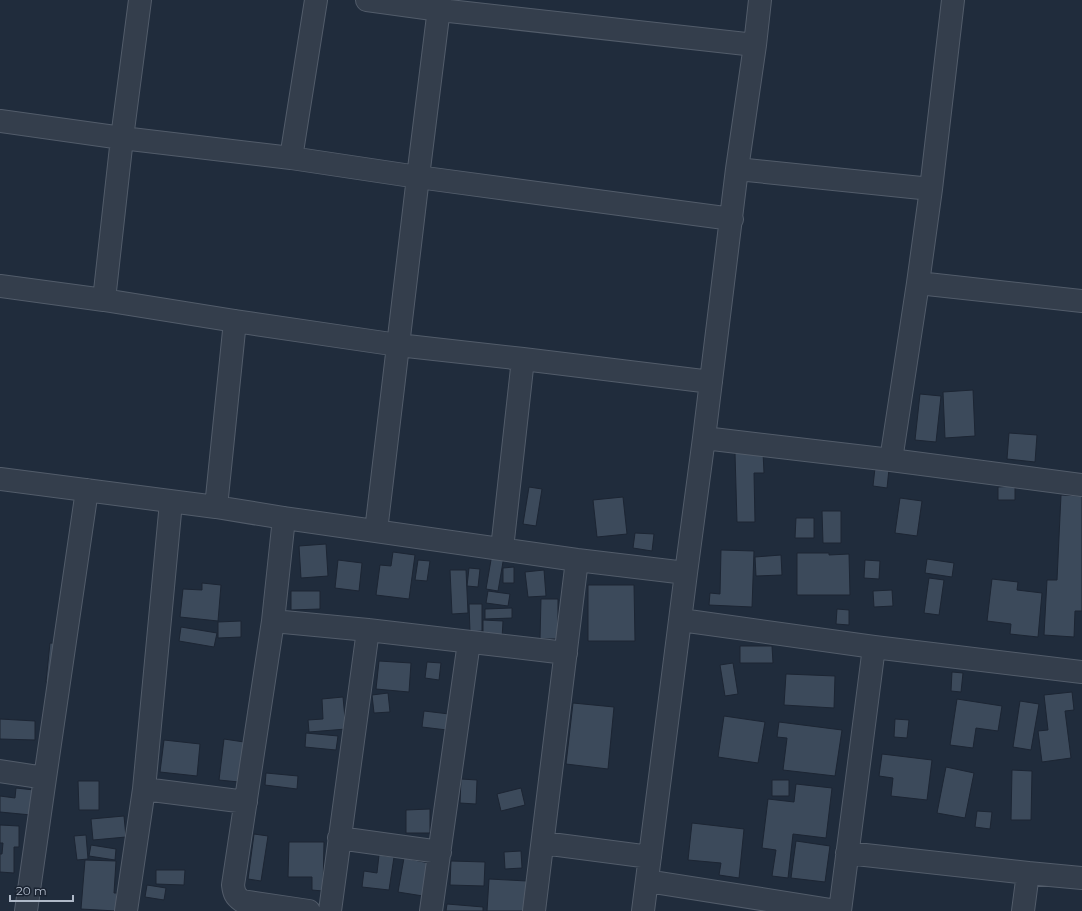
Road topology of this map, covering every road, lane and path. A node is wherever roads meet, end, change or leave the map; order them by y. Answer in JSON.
{"nodes":[{"id":1,"x":140,"y":0,"type":"edge"},
{"id":2,"x":316,"y":0,"type":"edge"},
{"id":3,"x":367,"y":0,"type":"edge"},
{"id":4,"x":760,"y":0,"type":"edge"},
{"id":5,"x":953,"y":0,"type":"edge"},
{"id":6,"x":440,"y":5,"type":"edge"},
{"id":7,"x":755,"y":45,"type":"junction"},
{"id":8,"x":0,"y":121,"type":"edge"},
{"id":9,"x":122,"y":138,"type":"junction"},
{"id":10,"x":291,"y":158,"type":"junction"},
{"id":11,"x":738,"y":169,"type":"junction"},
{"id":12,"x":418,"y":177,"type":"junction"},
{"id":13,"x":931,"y":189,"type":"junction"},
{"id":14,"x":732,"y":219,"type":"junction"},
{"id":15,"x":918,"y":283,"type":"junction"},
{"id":16,"x":0,"y":286,"type":"edge"},
{"id":17,"x":104,"y":300,"type":"junction"},
{"id":18,"x":1082,"y":301,"type":"edge"},
{"id":19,"x":235,"y":321,"type":"junction"},
{"id":20,"x":398,"y":345,"type":"junction"},
{"id":21,"x":523,"y":359,"type":"junction"},
{"id":22,"x":711,"y":382,"type":"junction"},
{"id":23,"x":704,"y":438,"type":"junction"},
{"id":24,"x":891,"y":460,"type":"junction"},
{"id":25,"x":0,"y":479,"type":"edge"},
{"id":26,"x":1082,"y":485,"type":"edge"},
{"id":27,"x":87,"y":490,"type":"junction"},
{"id":28,"x":172,"y":502,"type":"junction"},
{"id":29,"x":216,"y":507,"type":"junction"},
{"id":30,"x":284,"y":518,"type":"junction"},
{"id":31,"x":376,"y":531,"type":"junction"},
{"id":32,"x":502,"y":549,"type":"junction"},
{"id":33,"x":577,"y":560,"type":"junction"},
{"id":34,"x":686,"y":574,"type":"junction"},
{"id":35,"x":680,"y":620,"type":"junction"},
{"id":36,"x":273,"y":621,"type":"junction"},
{"id":37,"x":368,"y":630,"type":"junction"},
{"id":38,"x":469,"y":642,"type":"junction"},
{"id":39,"x":874,"y":647,"type":"junction"},
{"id":40,"x":566,"y":653,"type":"junction"},
{"id":41,"x":1082,"y":672,"type":"edge"},
{"id":42,"x":0,"y":770,"type":"edge"},
{"id":43,"x":45,"y":778,"type":"junction"},
{"id":44,"x":144,"y":789,"type":"junction"},
{"id":45,"x":246,"y":802,"type":"junction"},
{"id":46,"x":339,"y":838,"type":"junction"},
{"id":47,"x":543,"y":843,"type":"junction"},
{"id":48,"x":440,"y":852,"type":"junction"},
{"id":49,"x":847,"y":853,"type":"junction"},
{"id":50,"x":650,"y":857,"type":"junction"},
{"id":51,"x":1028,"y":873,"type":"junction"},
{"id":52,"x":1082,"y":878,"type":"edge"},
{"id":53,"x":647,"y":881,"type":"junction"},
{"id":54,"x":26,"y":911,"type":"edge"},
{"id":55,"x":126,"y":911,"type":"edge"},
{"id":56,"x":309,"y":911,"type":"edge"},
{"id":57,"x":330,"y":911,"type":"edge"},
{"id":58,"x":431,"y":911,"type":"edge"},
{"id":59,"x":534,"y":911,"type":"edge"},
{"id":60,"x":643,"y":911,"type":"edge"},
{"id":61,"x":839,"y":911,"type":"edge"},
{"id":62,"x":1023,"y":911,"type":"edge"}],
"edges":[{"from":1,"to":9,"type":"street"},
{"from":2,"to":10,"type":"street"},
{"from":3,"to":6,"type":"street"},
{"from":4,"to":7,"type":"street"},
{"from":5,"to":13,"type":"street"},
{"from":6,"to":7,"type":"street"},
{"from":6,"to":12,"type":"street"},
{"from":7,"to":11,"type":"street"},
{"from":8,"to":9,"type":"street"},
{"from":9,"to":10,"type":"street"},
{"from":9,"to":17,"type":"street"},
{"from":10,"to":12,"type":"street"},
{"from":11,"to":13,"type":"street"},
{"from":11,"to":14,"type":"street"},
{"from":12,"to":14,"type":"street"},
{"from":12,"to":20,"type":"street"},
{"from":13,"to":15,"type":"street"},
{"from":14,"to":22,"type":"street"},
{"from":15,"to":18,"type":"street"},
{"from":15,"to":24,"type":"street"},
{"from":16,"to":17,"type":"street"},
{"from":17,"to":19,"type":"street"},
{"from":19,"to":20,"type":"street"},
{"from":19,"to":29,"type":"street"},
{"from":20,"to":21,"type":"street"},
{"from":20,"to":31,"type":"street"},
{"from":21,"to":22,"type":"street"},
{"from":21,"to":32,"type":"street"},
{"from":22,"to":23,"type":"street"},
{"from":23,"to":24,"type":"street"},
{"from":23,"to":34,"type":"street"},
{"from":24,"to":26,"type":"street"},
{"from":25,"to":27,"type":"street"},
{"from":27,"to":28,"type":"street"},
{"from":27,"to":43,"type":"street"},
{"from":28,"to":29,"type":"street"},
{"from":28,"to":44,"type":"street"},
{"from":29,"to":30,"type":"street"},
{"from":30,"to":31,"type":"street"},
{"from":30,"to":36,"type":"street"},
{"from":31,"to":32,"type":"street"},
{"from":32,"to":33,"type":"street"},
{"from":33,"to":34,"type":"street"},
{"from":33,"to":40,"type":"street"},
{"from":34,"to":35,"type":"street"},
{"from":35,"to":39,"type":"street"},
{"from":35,"to":50,"type":"street"},
{"from":36,"to":37,"type":"street"},
{"from":36,"to":45,"type":"street"},
{"from":37,"to":38,"type":"street"},
{"from":37,"to":46,"type":"street"},
{"from":38,"to":40,"type":"street"},
{"from":38,"to":48,"type":"street"},
{"from":39,"to":41,"type":"street"},
{"from":39,"to":49,"type":"street"},
{"from":40,"to":47,"type":"street"},
{"from":42,"to":43,"type":"street"},
{"from":43,"to":54,"type":"street"},
{"from":44,"to":45,"type":"street"},
{"from":44,"to":55,"type":"street"},
{"from":45,"to":56,"type":"street"},
{"from":46,"to":48,"type":"street"},
{"from":46,"to":57,"type":"street"},
{"from":47,"to":50,"type":"street"},
{"from":47,"to":59,"type":"street"},
{"from":48,"to":58,"type":"street"},
{"from":49,"to":51,"type":"street"},
{"from":49,"to":61,"type":"street"},
{"from":50,"to":53,"type":"street"},
{"from":51,"to":52,"type":"street"},
{"from":51,"to":62,"type":"street"},
{"from":53,"to":60,"type":"street"},
{"from":53,"to":61,"type":"street"}]}
